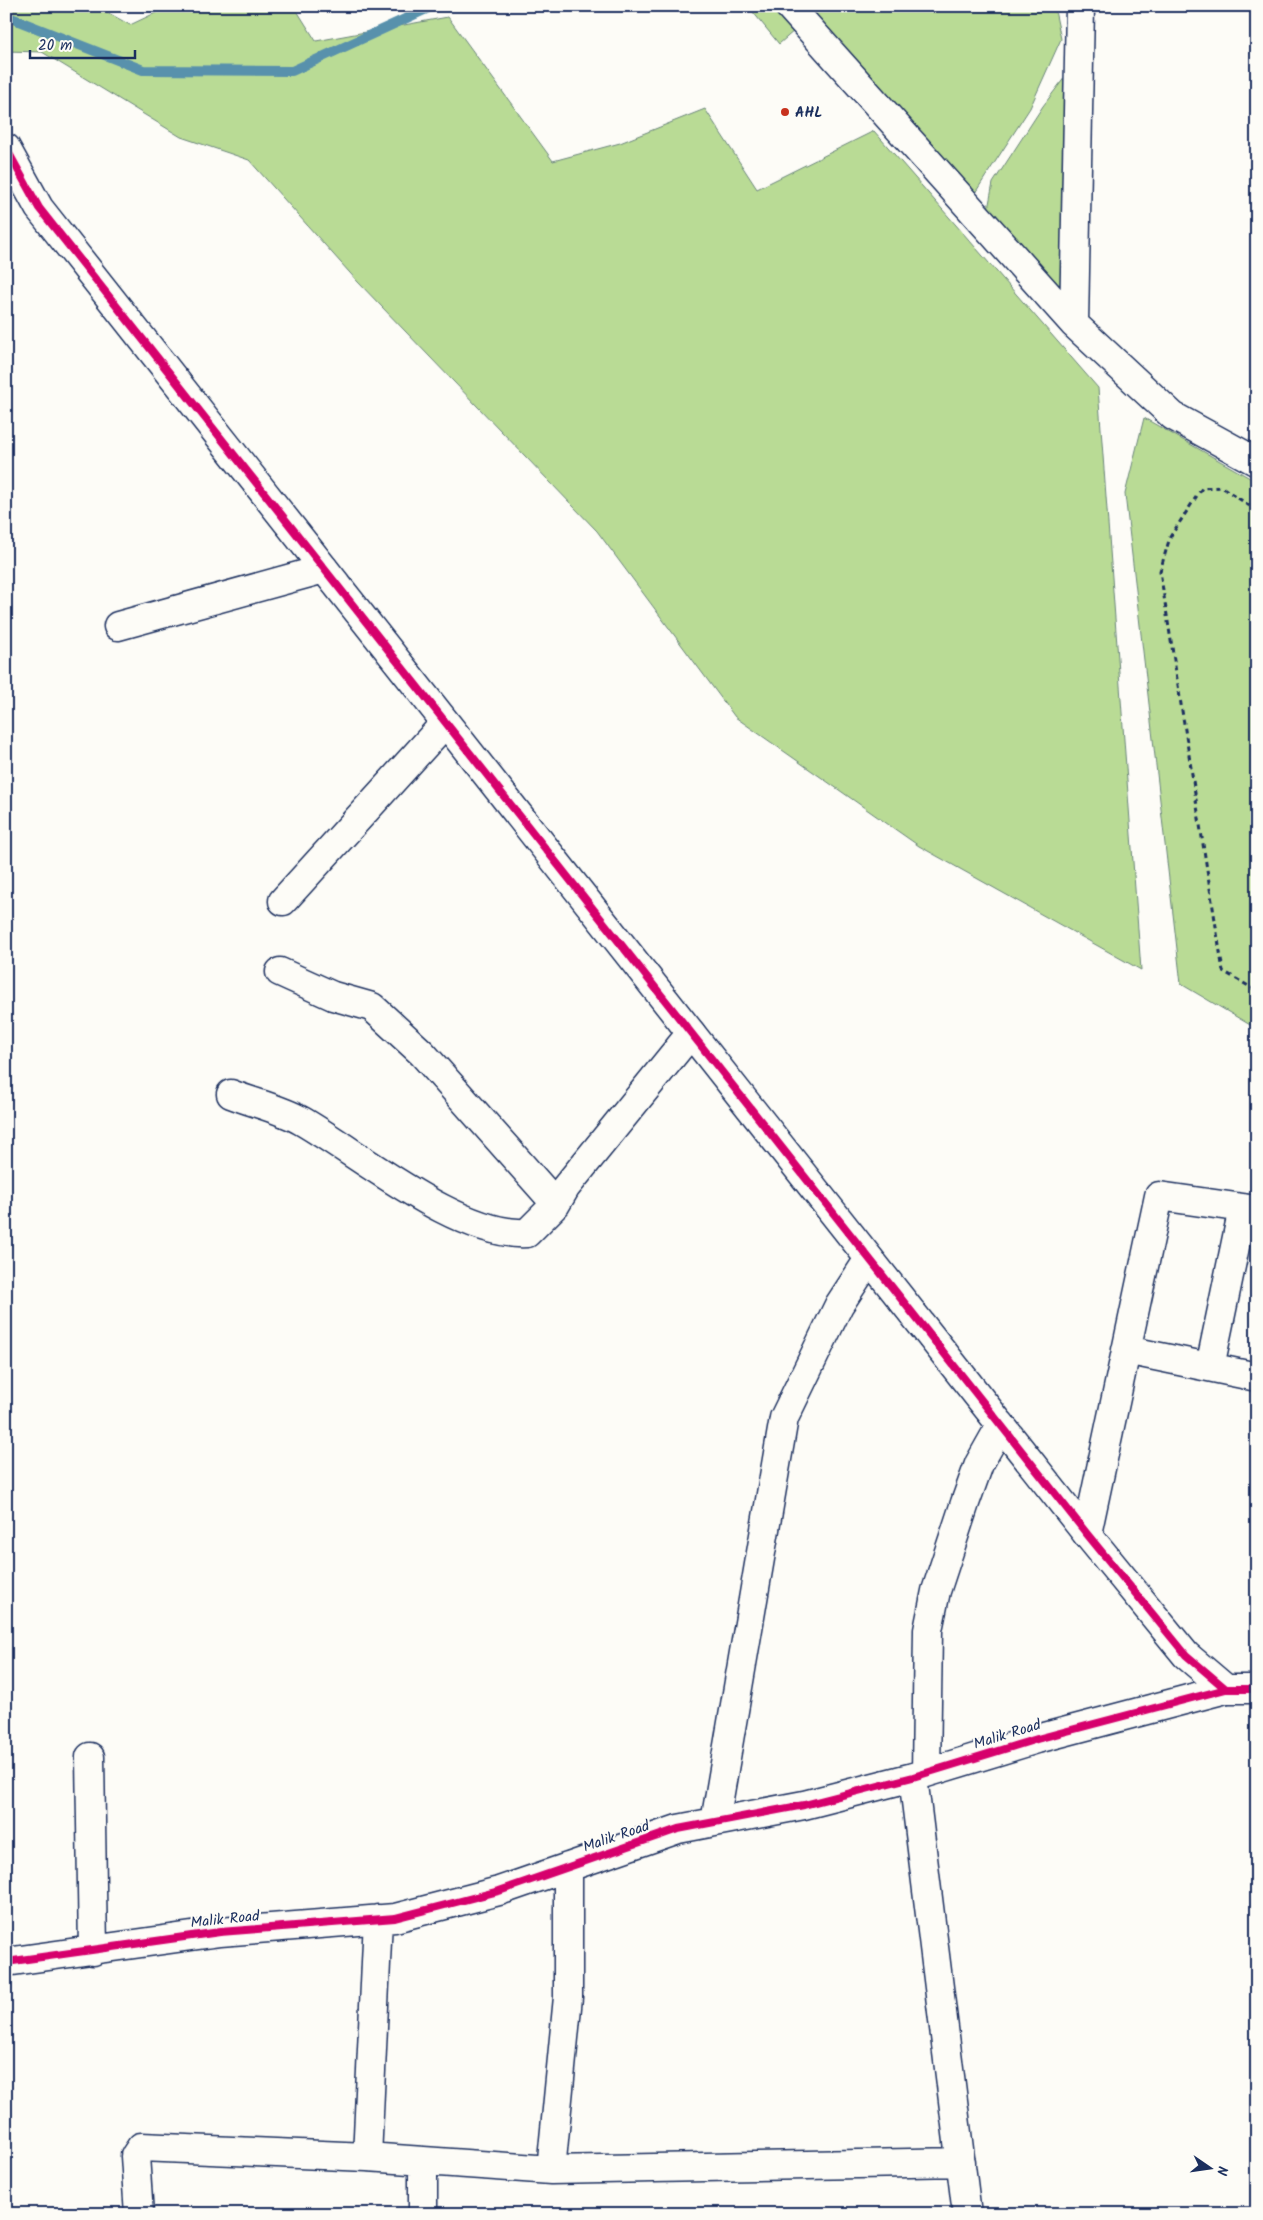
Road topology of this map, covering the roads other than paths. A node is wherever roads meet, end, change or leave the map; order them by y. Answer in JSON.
{"nodes":[{"id":1,"x":790,"y":6,"type":"edge"},
{"id":2,"x":1080,"y":6,"type":"edge"},
{"id":3,"x":6,"y":148,"type":"edge"},
{"id":4,"x":1074,"y":324,"type":"junction"},
{"id":5,"x":1257,"y":462,"type":"edge"},
{"id":6,"x":324,"y":569,"type":"junction"},
{"id":7,"x":118,"y":626,"type":"dead end"},
{"id":8,"x":445,"y":723,"type":"junction"},
{"id":9,"x":282,"y":901,"type":"dead end"},
{"id":10,"x":280,"y":972,"type":"dead end"},
{"id":11,"x":691,"y":1034,"type":"junction"},
{"id":12,"x":231,"y":1094,"type":"dead end"},
{"id":13,"x":556,"y":1204,"type":"junction"},
{"id":14,"x":1250,"y":1209,"type":"edge"},
{"id":15,"x":869,"y":1259,"type":"junction"},
{"id":16,"x":1126,"y":1350,"type":"junction"},
{"id":17,"x":1210,"y":1367,"type":"junction"},
{"id":18,"x":1257,"y":1377,"type":"edge"},
{"id":19,"x":1000,"y":1425,"type":"junction"},
{"id":20,"x":1087,"y":1534,"type":"junction"},
{"id":21,"x":1226,"y":1689,"type":"junction"},
{"id":22,"x":1257,"y":1689,"type":"edge"},
{"id":23,"x":90,"y":1756,"type":"dead end"},
{"id":24,"x":920,"y":1775,"type":"junction"},
{"id":25,"x":715,"y":1822,"type":"junction"},
{"id":26,"x":568,"y":1867,"type":"junction"},
{"id":27,"x":378,"y":1919,"type":"junction"},
{"id":28,"x":93,"y":1951,"type":"junction"},
{"id":29,"x":6,"y":1962,"type":"edge"},
{"id":30,"x":367,"y":2157,"type":"junction"},
{"id":31,"x":423,"y":2161,"type":"junction"},
{"id":32,"x":961,"y":2162,"type":"junction"},
{"id":33,"x":551,"y":2170,"type":"junction"},
{"id":34,"x":139,"y":2214,"type":"edge"},
{"id":35,"x":423,"y":2214,"type":"edge"},
{"id":36,"x":967,"y":2214,"type":"edge"}],
"edges":[{"from":1,"to":4,"type":"street"},
{"from":2,"to":4,"type":"street"},
{"from":3,"to":6,"type":"street"},
{"from":4,"to":5,"type":"street"},
{"from":6,"to":7,"type":"street"},
{"from":6,"to":8,"type":"street"},
{"from":8,"to":9,"type":"street"},
{"from":8,"to":11,"type":"street"},
{"from":10,"to":13,"type":"street"},
{"from":11,"to":13,"type":"street"},
{"from":11,"to":15,"type":"street"},
{"from":12,"to":13,"type":"street"},
{"from":14,"to":16,"type":"street"},
{"from":14,"to":17,"type":"street"},
{"from":15,"to":19,"type":"street"},
{"from":15,"to":25,"type":"street"},
{"from":16,"to":17,"type":"street"},
{"from":16,"to":20,"type":"street"},
{"from":17,"to":18,"type":"street"},
{"from":19,"to":20,"type":"street"},
{"from":19,"to":24,"type":"street"},
{"from":20,"to":21,"type":"street"},
{"from":21,"to":22,"type":"street","name":"Malik Road"},
{"from":21,"to":24,"type":"street","name":"Malik Road"},
{"from":23,"to":28,"type":"street"},
{"from":24,"to":25,"type":"street","name":"Malik Road"},
{"from":24,"to":32,"type":"street"},
{"from":25,"to":26,"type":"street","name":"Malik Road"},
{"from":26,"to":27,"type":"street","name":"Malik Road"},
{"from":26,"to":33,"type":"street"},
{"from":27,"to":28,"type":"street","name":"Malik Road"},
{"from":27,"to":30,"type":"street"},
{"from":28,"to":29,"type":"street","name":"Malik Road"},
{"from":30,"to":31,"type":"street"},
{"from":30,"to":34,"type":"street"},
{"from":31,"to":33,"type":"street"},
{"from":31,"to":35,"type":"street"},
{"from":32,"to":33,"type":"street"},
{"from":32,"to":36,"type":"street"}]}
